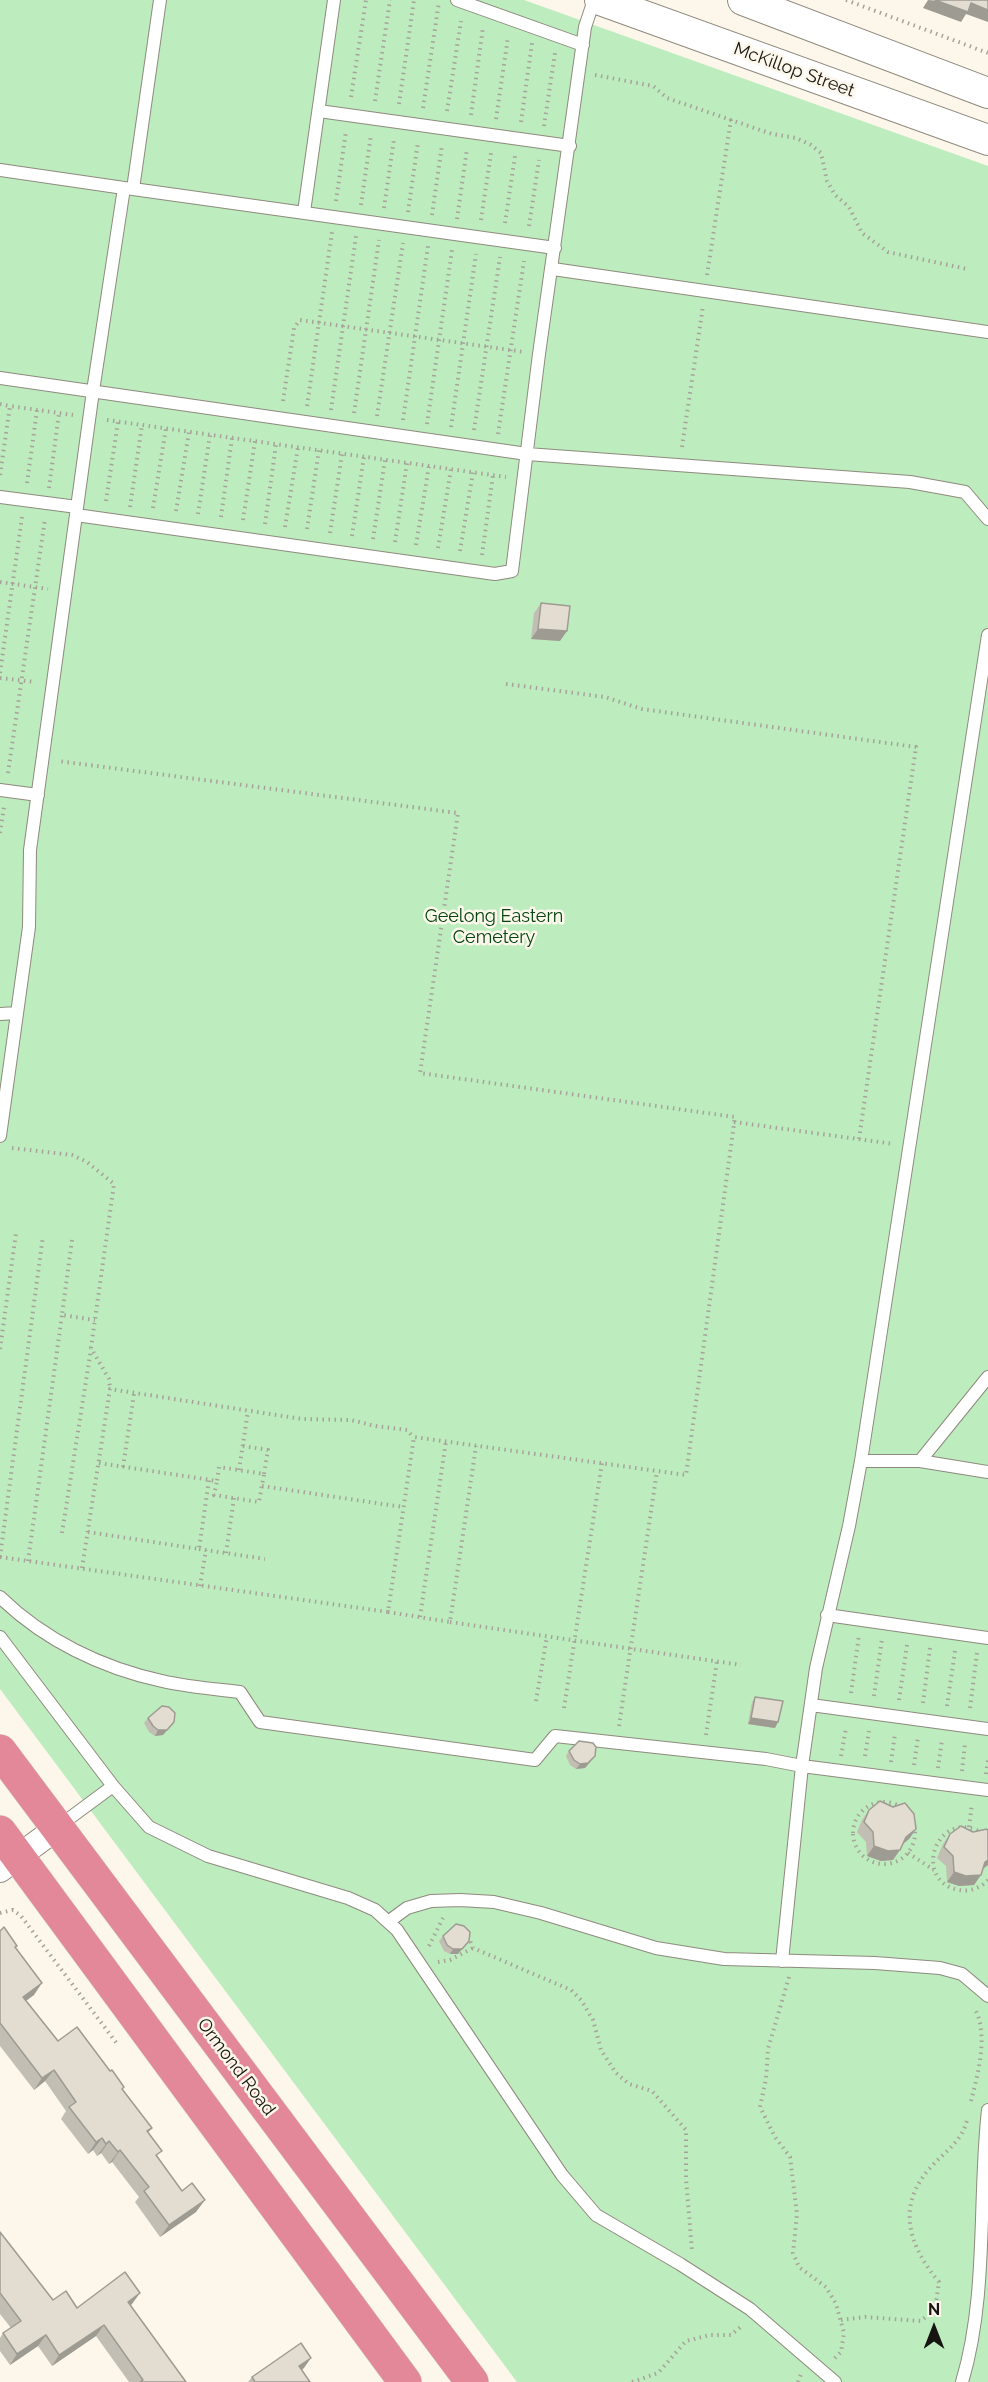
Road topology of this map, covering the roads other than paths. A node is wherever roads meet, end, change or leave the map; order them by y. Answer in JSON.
{"nodes":[{"id":1,"x":160,"y":0,"type":"edge"},
{"id":2,"x":334,"y":0,"type":"edge"},
{"id":3,"x":458,"y":0,"type":"edge"},
{"id":4,"x":594,"y":0,"type":"edge"},
{"id":5,"x":600,"y":0,"type":"edge"},
{"id":6,"x":743,"y":0,"type":"edge"},
{"id":7,"x":654,"y":9,"type":"edge"},
{"id":8,"x":583,"y":45,"type":"junction"},
{"id":9,"x":988,"y":93,"type":"edge"},
{"id":10,"x":320,"y":111,"type":"junction"},
{"id":11,"x":988,"y":140,"type":"edge"},
{"id":12,"x":570,"y":146,"type":"junction"},
{"id":13,"x":0,"y":170,"type":"edge"},
{"id":14,"x":128,"y":189,"type":"junction"},
{"id":15,"x":304,"y":212,"type":"junction"},
{"id":16,"x":555,"y":248,"type":"junction"},
{"id":17,"x":553,"y":269,"type":"junction"},
{"id":18,"x":988,"y":332,"type":"edge"},
{"id":19,"x":0,"y":378,"type":"edge"},
{"id":20,"x":93,"y":391,"type":"junction"},
{"id":21,"x":527,"y":454,"type":"junction"},
{"id":22,"x":0,"y":497,"type":"edge"},
{"id":23,"x":77,"y":511,"type":"junction"},
{"id":24,"x":988,"y":519,"type":"edge"},
{"id":25,"x":988,"y":635,"type":"edge"},
{"id":26,"x":3,"y":790,"type":"edge"},
{"id":27,"x":38,"y":795,"type":"junction"},
{"id":28,"x":17,"y":1013,"type":"junction"},
{"id":29,"x":0,"y":1014,"type":"edge"},
{"id":30,"x":0,"y":1136,"type":"edge"},
{"id":31,"x":988,"y":1377,"type":"edge"},
{"id":32,"x":861,"y":1461,"type":"junction"},
{"id":33,"x":920,"y":1461,"type":"junction"},
{"id":34,"x":988,"y":1472,"type":"edge"},
{"id":35,"x":0,"y":1597,"type":"edge"},
{"id":36,"x":827,"y":1615,"type":"junction"},
{"id":37,"x":0,"y":1637,"type":"edge"},
{"id":38,"x":988,"y":1638,"type":"edge"},
{"id":39,"x":811,"y":1705,"type":"junction"},
{"id":40,"x":988,"y":1729,"type":"edge"},
{"id":41,"x":0,"y":1751,"type":"edge"},
{"id":42,"x":802,"y":1766,"type":"junction"},
{"id":43,"x":113,"y":1786,"type":"junction"},
{"id":44,"x":988,"y":1790,"type":"edge"},
{"id":45,"x":57,"y":1828,"type":"junction"},
{"id":46,"x":6,"y":1853,"type":"edge"},
{"id":47,"x":388,"y":1922,"type":"junction"},
{"id":48,"x":782,"y":1961,"type":"junction"},
{"id":49,"x":988,"y":1996,"type":"edge"},
{"id":50,"x":988,"y":2110,"type":"edge"},
{"id":51,"x":405,"y":2382,"type":"edge"},
{"id":52,"x":472,"y":2382,"type":"edge"},
{"id":53,"x":835,"y":2382,"type":"edge"},
{"id":54,"x":962,"y":2382,"type":"edge"}],
"edges":[{"from":1,"to":14,"type":"lane"},
{"from":2,"to":10,"type":"lane"},
{"from":3,"to":8,"type":"lane"},
{"from":4,"to":8,"type":"lane"},
{"from":5,"to":7,"type":"street","name":"McKillop Street"},
{"from":6,"to":9,"type":"street"},
{"from":7,"to":11,"type":"street","name":"McKillop Street"},
{"from":8,"to":12,"type":"lane"},
{"from":10,"to":12,"type":"lane"},
{"from":10,"to":15,"type":"lane"},
{"from":12,"to":16,"type":"lane"},
{"from":13,"to":14,"type":"lane"},
{"from":14,"to":15,"type":"lane"},
{"from":14,"to":20,"type":"lane"},
{"from":15,"to":16,"type":"lane"},
{"from":16,"to":17,"type":"lane"},
{"from":17,"to":18,"type":"lane"},
{"from":17,"to":21,"type":"lane"},
{"from":19,"to":20,"type":"lane"},
{"from":20,"to":21,"type":"lane"},
{"from":20,"to":23,"type":"lane"},
{"from":21,"to":23,"type":"lane"},
{"from":21,"to":24,"type":"lane"},
{"from":22,"to":23,"type":"lane"},
{"from":23,"to":27,"type":"lane"},
{"from":25,"to":32,"type":"lane"},
{"from":26,"to":27,"type":"lane"},
{"from":27,"to":28,"type":"lane"},
{"from":28,"to":29,"type":"lane"},
{"from":28,"to":30,"type":"lane"},
{"from":31,"to":33,"type":"lane"},
{"from":32,"to":33,"type":"lane"},
{"from":32,"to":36,"type":"lane"},
{"from":33,"to":34,"type":"lane"},
{"from":35,"to":42,"type":"lane"},
{"from":36,"to":38,"type":"lane"},
{"from":36,"to":39,"type":"lane"},
{"from":37,"to":43,"type":"lane"},
{"from":39,"to":40,"type":"lane"},
{"from":39,"to":42,"type":"lane"},
{"from":41,"to":45,"type":"highway","name":"Ormond Road"},
{"from":42,"to":44,"type":"lane"},
{"from":42,"to":48,"type":"lane"},
{"from":43,"to":45,"type":"lane"},
{"from":43,"to":47,"type":"lane"},
{"from":45,"to":46,"type":"street"},
{"from":45,"to":52,"type":"highway","name":"Ormond Road"},
{"from":46,"to":51,"type":"highway"},
{"from":47,"to":48,"type":"lane"},
{"from":47,"to":53,"type":"lane"},
{"from":48,"to":49,"type":"lane"},
{"from":50,"to":54,"type":"lane"}]}
